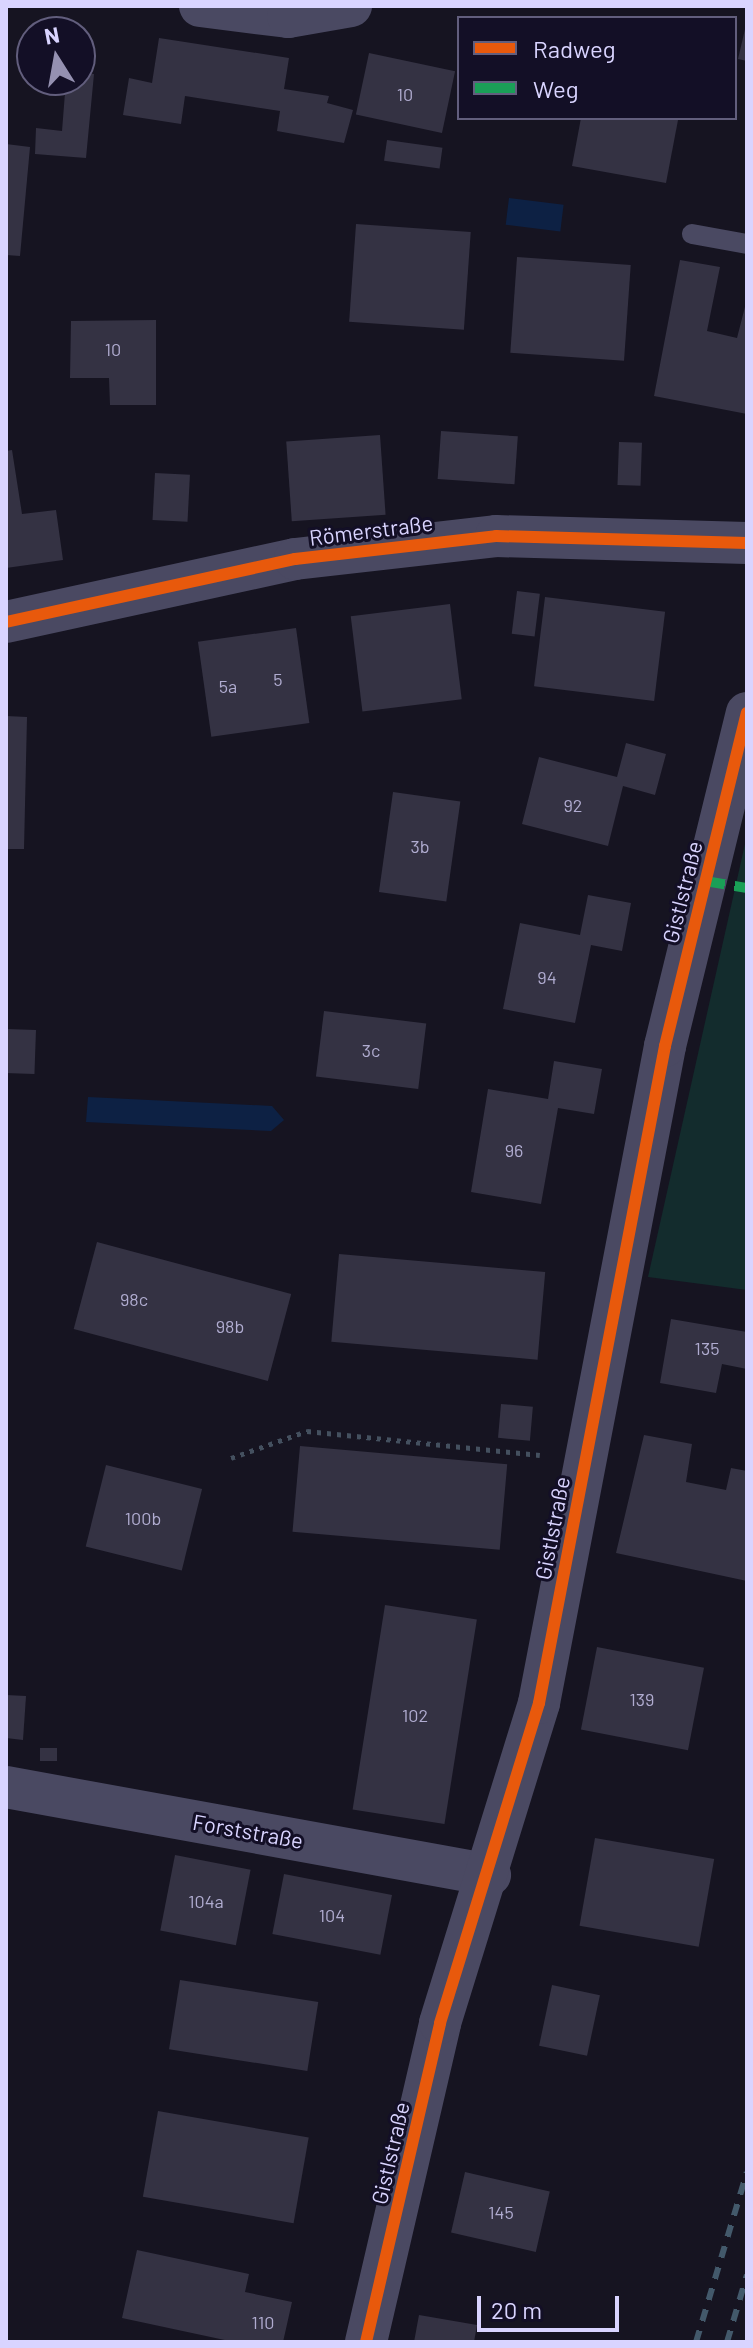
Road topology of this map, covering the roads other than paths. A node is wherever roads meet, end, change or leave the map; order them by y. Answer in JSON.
{"nodes":[{"id":1,"x":200,"y":6,"type":"edge"},
{"id":2,"x":351,"y":6,"type":"edge"},
{"id":3,"x":692,"y":234,"type":"dead end"},
{"id":4,"x":747,"y":244,"type":"edge"},
{"id":5,"x":747,"y":543,"type":"edge"},
{"id":6,"x":6,"y":622,"type":"edge"},
{"id":7,"x":747,"y":713,"type":"edge"},
{"id":8,"x":6,"y":1787,"type":"edge"},
{"id":9,"x":490,"y":1875,"type":"junction"},
{"id":10,"x":366,"y":2342,"type":"edge"}],
"edges":[{"from":1,"to":2,"type":"street"},
{"from":3,"to":4,"type":"lane"},
{"from":5,"to":6,"type":"street","name":"Römerstraße"},
{"from":7,"to":9,"type":"street","name":"Gistlstraße"},
{"from":8,"to":9,"type":"street","name":"Forststraße"},
{"from":9,"to":10,"type":"street","name":"Gistlstraße"}]}
